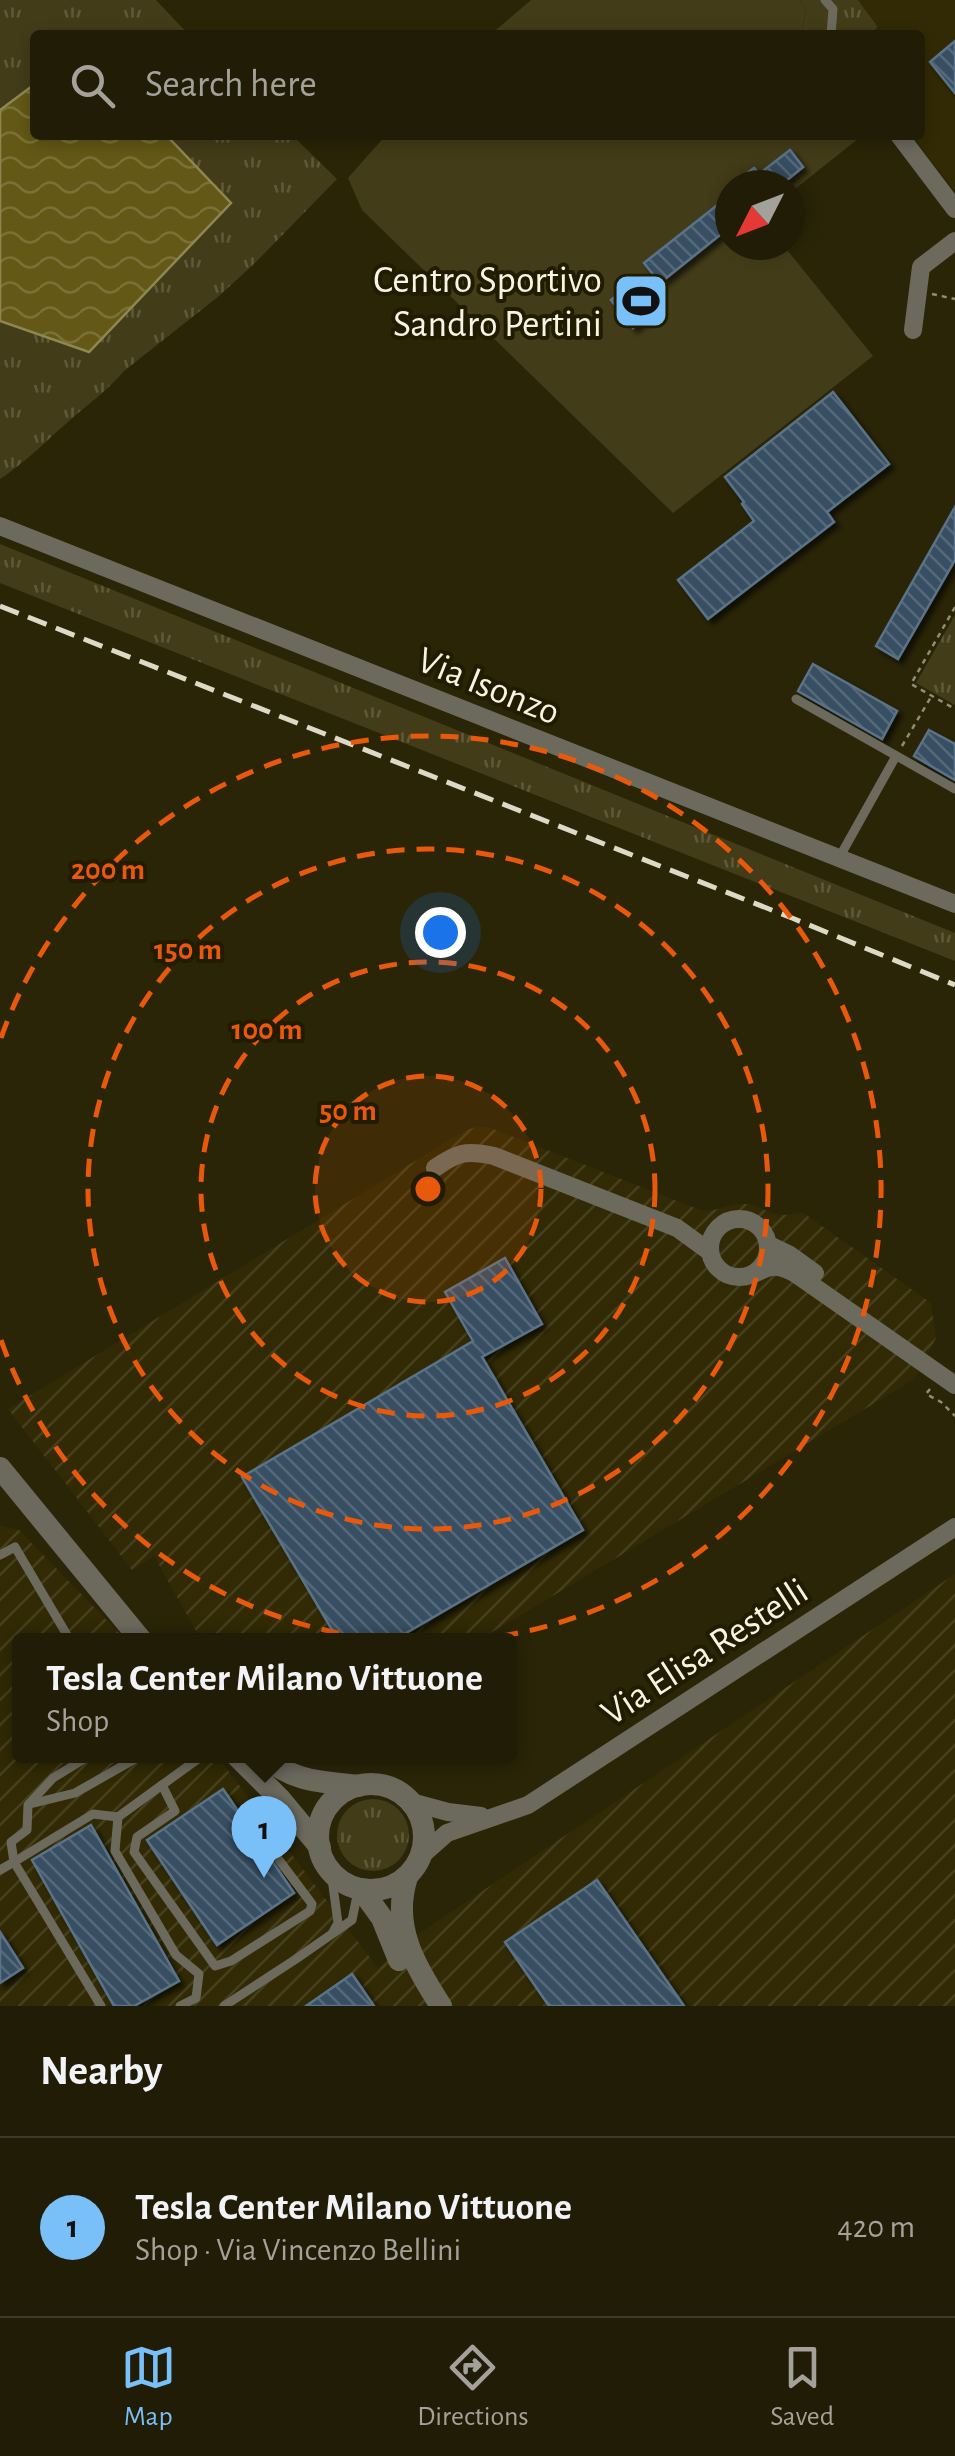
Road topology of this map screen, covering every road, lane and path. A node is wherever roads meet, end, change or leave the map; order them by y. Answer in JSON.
{"nodes":[{"id":1,"x":826,"y":0,"type":"edge"},
{"id":2,"x":831,"y":30,"type":"edge"},
{"id":3,"x":899,"y":140,"type":"edge"},
{"id":4,"x":955,"y":209,"type":"edge"},
{"id":5,"x":955,"y":241,"type":"edge"},
{"id":6,"x":918,"y":292,"type":"junction"},
{"id":7,"x":955,"y":299,"type":"edge"},
{"id":8,"x":913,"y":330,"type":"dead end"},
{"id":9,"x":0,"y":526,"type":"edge"},
{"id":10,"x":955,"y":607,"type":"edge"},
{"id":11,"x":932,"y":695,"type":"junction"},
{"id":12,"x":796,"y":699,"type":"dead end"},
{"id":13,"x":955,"y":709,"type":"edge"},
{"id":14,"x":896,"y":756,"type":"junction"},
{"id":15,"x":955,"y":790,"type":"edge"},
{"id":16,"x":838,"y":858,"type":"junction"},
{"id":17,"x":955,"y":904,"type":"edge"},
{"id":18,"x":434,"y":1168,"type":"dead end"},
{"id":19,"x":722,"y":1225,"type":"junction"},
{"id":20,"x":678,"y":1228,"type":"junction"},
{"id":21,"x":769,"y":1244,"type":"junction"},
{"id":22,"x":710,"y":1252,"type":"junction"},
{"id":23,"x":756,"y":1272,"type":"junction"},
{"id":24,"x":955,"y":1371,"type":"edge"},
{"id":25,"x":955,"y":1385,"type":"edge"},
{"id":26,"x":0,"y":1468,"type":"edge"},
{"id":27,"x":0,"y":1488,"type":"edge"},
{"id":28,"x":27,"y":1500,"type":"junction"},
{"id":29,"x":953,"y":1527,"type":"edge"},
{"id":30,"x":0,"y":1541,"type":"edge"},
{"id":31,"x":15,"y":1547,"type":"junction"},
{"id":32,"x":0,"y":1555,"type":"edge"},
{"id":33,"x":66,"y":1633,"type":"edge"},
{"id":34,"x":134,"y":1633,"type":"edge"},
{"id":35,"x":78,"y":1763,"type":"edge"},
{"id":36,"x":128,"y":1763,"type":"edge"},
{"id":37,"x":183,"y":1763,"type":"edge"},
{"id":38,"x":192,"y":1763,"type":"edge"},
{"id":39,"x":243,"y":1763,"type":"edge"},
{"id":40,"x":272,"y":1763,"type":"edge"},
{"id":41,"x":186,"y":1767,"type":"junction"},
{"id":42,"x":162,"y":1785,"type":"junction"},
{"id":43,"x":359,"y":1786,"type":"junction"},
{"id":44,"x":411,"y":1802,"type":"junction"},
{"id":45,"x":28,"y":1805,"type":"junction"},
{"id":46,"x":492,"y":1816,"type":"junction"},
{"id":47,"x":118,"y":1817,"type":"junction"},
{"id":48,"x":320,"y":1847,"type":"junction"},
{"id":49,"x":421,"y":1856,"type":"junction"},
{"id":50,"x":279,"y":1860,"type":"dead end"},
{"id":51,"x":14,"y":1862,"type":"junction"},
{"id":52,"x":0,"y":1870,"type":"edge"},
{"id":53,"x":330,"y":1871,"type":"junction"},
{"id":54,"x":407,"y":1877,"type":"junction"},
{"id":55,"x":360,"y":1889,"type":"junction"},
{"id":56,"x":331,"y":1934,"type":"junction"},
{"id":57,"x":101,"y":2006,"type":"edge"},
{"id":58,"x":180,"y":2006,"type":"edge"},
{"id":59,"x":224,"y":2006,"type":"edge"},
{"id":60,"x":425,"y":2006,"type":"edge"},
{"id":61,"x":441,"y":2006,"type":"edge"}],
"edges":[{"from":1,"to":2,"type":"lane"},
{"from":3,"to":4,"type":"street"},
{"from":5,"to":6,"type":"street"},
{"from":6,"to":7,"type":"path"},
{"from":6,"to":8,"type":"street"},
{"from":9,"to":16,"type":"street","name":"Via Isonzo"},
{"from":10,"to":11,"type":"path"},
{"from":11,"to":13,"type":"path"},
{"from":11,"to":14,"type":"path"},
{"from":12,"to":14,"type":"lane"},
{"from":14,"to":15,"type":"lane"},
{"from":14,"to":16,"type":"lane"},
{"from":16,"to":17,"type":"street","name":"Via Isonzo"},
{"from":18,"to":20,"type":"street"},
{"from":19,"to":20,"type":"street"},
{"from":19,"to":21,"type":"street"},
{"from":19,"to":22,"type":"street"},
{"from":20,"to":22,"type":"street"},
{"from":21,"to":23,"type":"street"},
{"from":21,"to":24,"type":"street"},
{"from":22,"to":23,"type":"street"},
{"from":23,"to":25,"type":"street"},
{"from":26,"to":28,"type":"street"},
{"from":27,"to":28,"type":"street"},
{"from":28,"to":34,"type":"street"},
{"from":29,"to":46,"type":"street","name":"Via Elisa Restelli"},
{"from":30,"to":31,"type":"lane"},
{"from":31,"to":32,"type":"lane"},
{"from":31,"to":33,"type":"lane"},
{"from":35,"to":45,"type":"lane"},
{"from":36,"to":45,"type":"lane"},
{"from":37,"to":41,"type":"lane"},
{"from":38,"to":41,"type":"lane"},
{"from":39,"to":48,"type":"street"},
{"from":40,"to":43,"type":"street"},
{"from":41,"to":42,"type":"lane"},
{"from":42,"to":47,"type":"lane"},
{"from":42,"to":50,"type":"lane"},
{"from":43,"to":44,"type":"street"},
{"from":43,"to":48,"type":"street"},
{"from":44,"to":46,"type":"street","name":"Via Elisa Restelli"},
{"from":44,"to":49,"type":"street"},
{"from":45,"to":51,"type":"lane"},
{"from":46,"to":49,"type":"street","name":"Via Elisa Restelli"},
{"from":47,"to":51,"type":"lane"},
{"from":47,"to":58,"type":"lane"},
{"from":48,"to":53,"type":"street"},
{"from":49,"to":54,"type":"street"},
{"from":51,"to":52,"type":"lane"},
{"from":51,"to":57,"type":"lane"},
{"from":53,"to":55,"type":"street"},
{"from":53,"to":56,"type":"lane"},
{"from":54,"to":55,"type":"street"},
{"from":54,"to":61,"type":"street"},
{"from":55,"to":56,"type":"lane"},
{"from":55,"to":60,"type":"street"},
{"from":56,"to":59,"type":"lane"}]}
